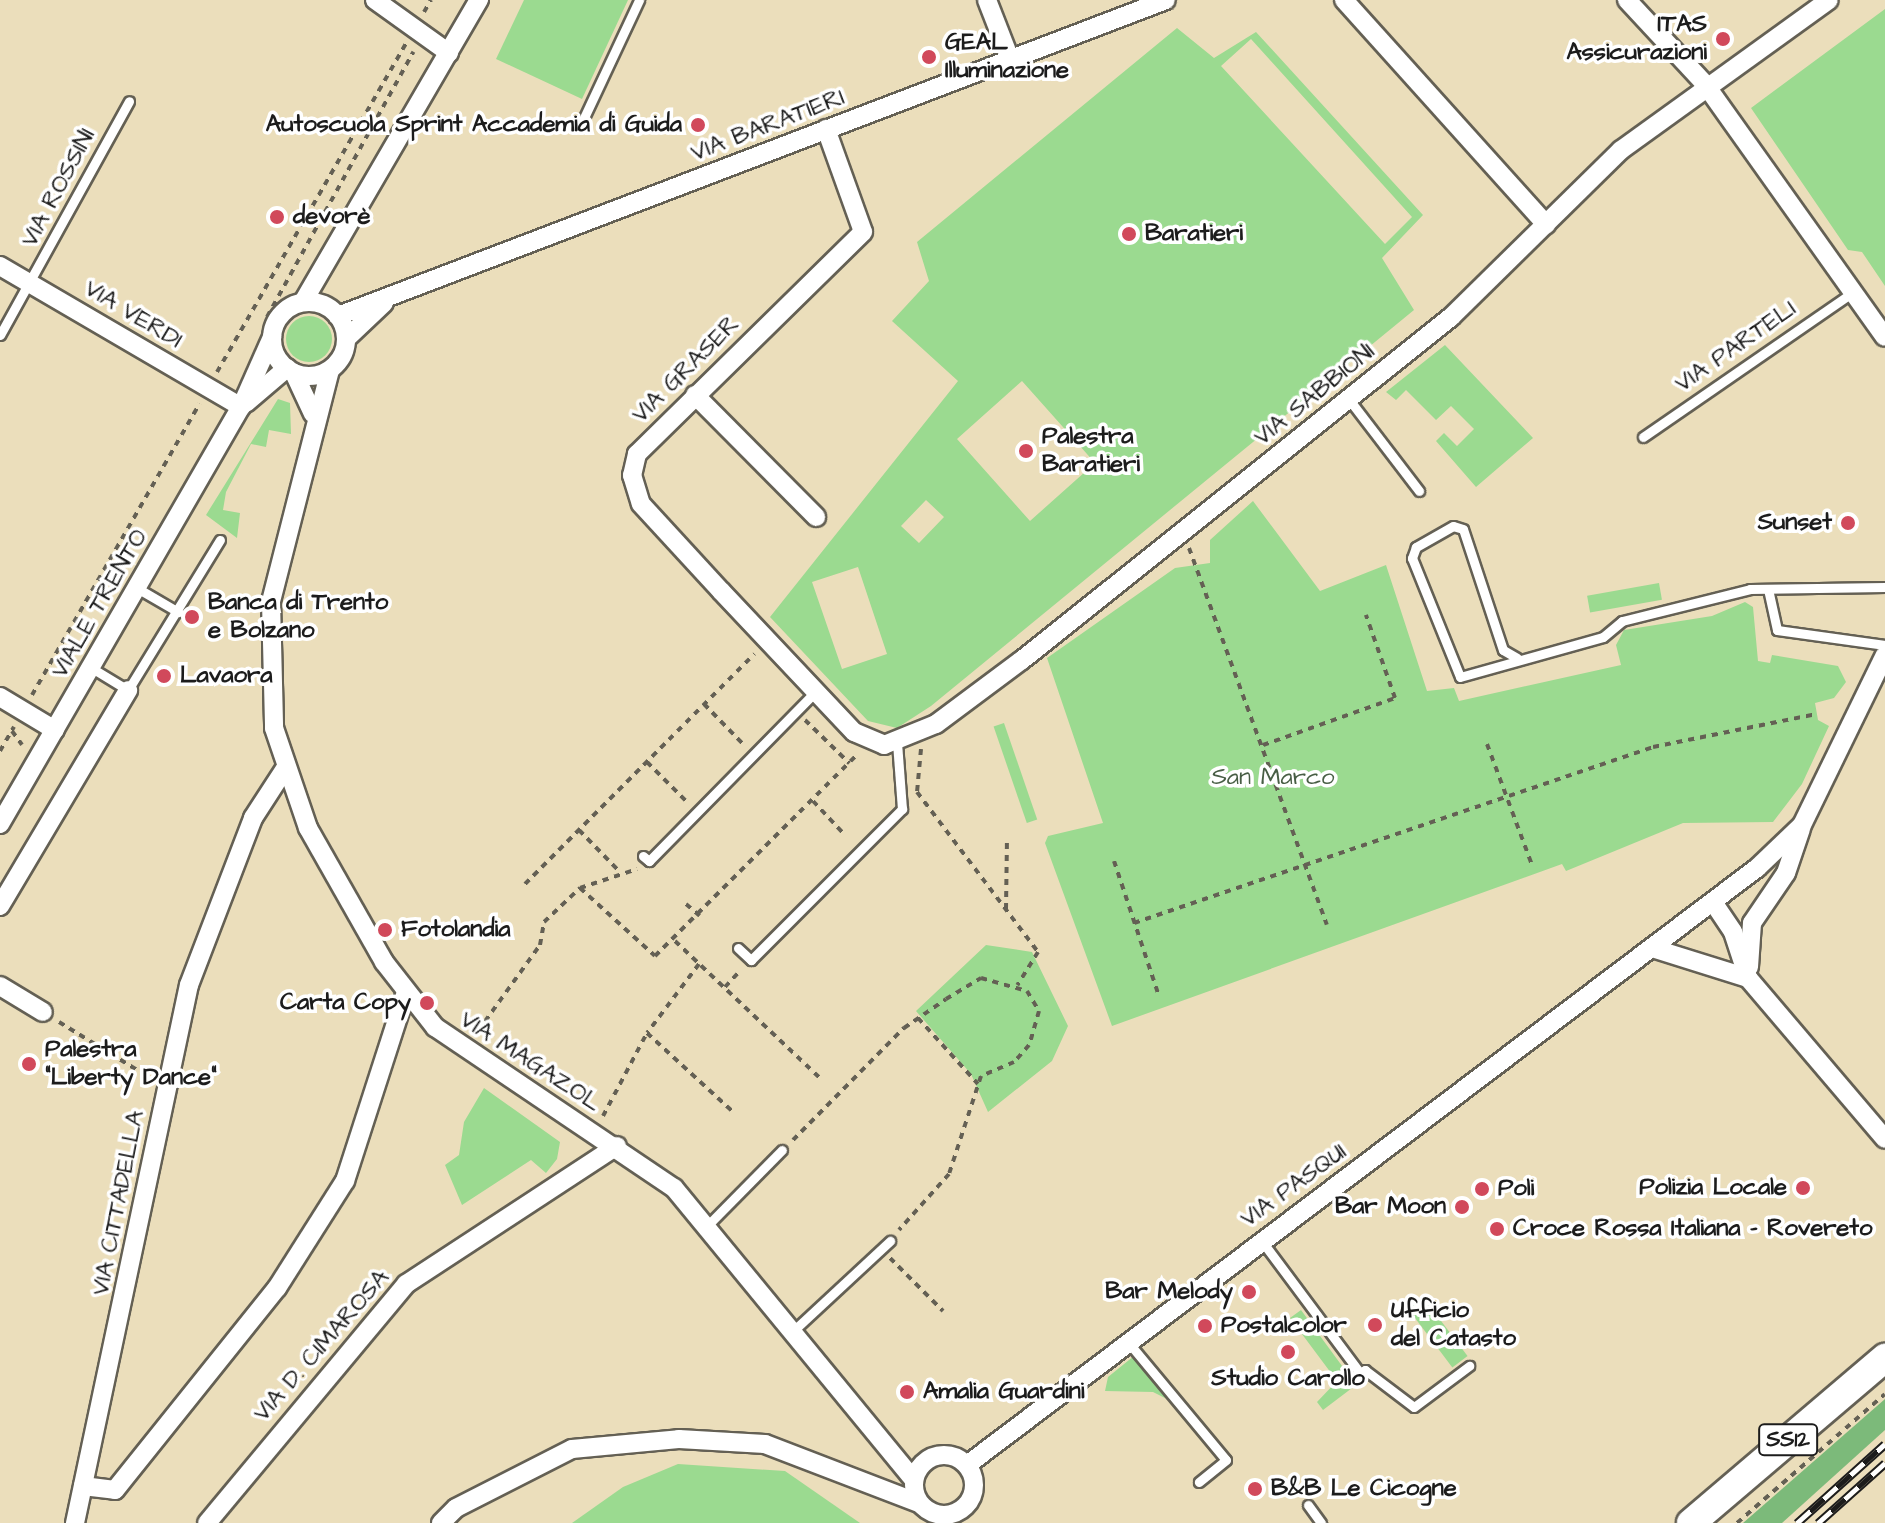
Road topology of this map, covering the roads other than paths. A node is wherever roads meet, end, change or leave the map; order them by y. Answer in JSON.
{"nodes":[{"id":1,"x":375,"y":0,"type":"edge"},
{"id":2,"x":479,"y":0,"type":"edge"},
{"id":3,"x":639,"y":0,"type":"edge"},
{"id":4,"x":987,"y":0,"type":"edge"},
{"id":5,"x":1166,"y":0,"type":"edge"},
{"id":6,"x":1344,"y":0,"type":"edge"},
{"id":7,"x":1627,"y":0,"type":"edge"},
{"id":8,"x":1829,"y":0,"type":"edge"},
{"id":9,"x":449,"y":53,"type":"junction"},
{"id":10,"x":1012,"y":64,"type":"junction"},
{"id":11,"x":1705,"y":84,"type":"junction"},
{"id":12,"x":129,"y":101,"type":"dead end"},
{"id":13,"x":581,"y":124,"type":"dead end"},
{"id":14,"x":826,"y":129,"type":"junction"},
{"id":15,"x":1546,"y":224,"type":"junction"},
{"id":16,"x":0,"y":266,"type":"edge"},
{"id":17,"x":31,"y":283,"type":"junction"},
{"id":18,"x":1853,"y":292,"type":"junction"},
{"id":19,"x":388,"y":299,"type":"junction"},
{"id":20,"x":312,"y":303,"type":"junction"},
{"id":21,"x":338,"y":316,"type":"junction"},
{"id":22,"x":0,"y":335,"type":"edge"},
{"id":23,"x":272,"y":337,"type":"junction"},
{"id":24,"x":1885,"y":337,"type":"edge"},
{"id":25,"x":346,"y":339,"type":"junction"},
{"id":26,"x":330,"y":370,"type":"junction"},
{"id":27,"x":290,"y":371,"type":"junction"},
{"id":28,"x":695,"y":395,"type":"junction"},
{"id":29,"x":1348,"y":398,"type":"junction"},
{"id":30,"x":241,"y":407,"type":"junction"},
{"id":31,"x":313,"y":414,"type":"junction"},
{"id":32,"x":1643,"y":437,"type":"dead end"},
{"id":33,"x":1419,"y":491,"type":"dead end"},
{"id":34,"x":816,"y":517,"type":"dead end"},
{"id":35,"x":220,"y":540,"type":"dead end"},
{"id":36,"x":1885,"y":587,"type":"edge"},
{"id":37,"x":137,"y":588,"type":"junction"},
{"id":38,"x":1768,"y":589,"type":"junction"},
{"id":39,"x":178,"y":612,"type":"junction"},
{"id":40,"x":1885,"y":645,"type":"edge"},
{"id":41,"x":1885,"y":655,"type":"edge"},
{"id":42,"x":1517,"y":658,"type":"junction"},
{"id":43,"x":90,"y":667,"type":"junction"},
{"id":44,"x":128,"y":690,"type":"junction"},
{"id":45,"x":816,"y":691,"type":"junction"},
{"id":46,"x":0,"y":697,"type":"edge"},
{"id":47,"x":55,"y":730,"type":"junction"},
{"id":48,"x":897,"y":742,"type":"junction"},
{"id":49,"x":286,"y":767,"type":"junction"},
{"id":50,"x":0,"y":824,"type":"edge"},
{"id":51,"x":1802,"y":825,"type":"junction"},
{"id":52,"x":646,"y":859,"type":"road end"},
{"id":53,"x":1713,"y":902,"type":"junction"},
{"id":54,"x":0,"y":906,"type":"edge"},
{"id":55,"x":738,"y":948,"type":"dead end"},
{"id":56,"x":1652,"y":948,"type":"junction"},
{"id":57,"x":1748,"y":978,"type":"junction"},
{"id":58,"x":0,"y":986,"type":"edge"},
{"id":59,"x":405,"y":995,"type":"junction"},
{"id":60,"x":43,"y":1012,"type":"road end"},
{"id":61,"x":1885,"y":1139,"type":"edge"},
{"id":62,"x":617,"y":1146,"type":"junction"},
{"id":63,"x":782,"y":1150,"type":"road end"},
{"id":64,"x":704,"y":1229,"type":"junction"},
{"id":65,"x":1261,"y":1240,"type":"junction"},
{"id":66,"x":890,"y":1241,"type":"road end"},
{"id":67,"x":792,"y":1332,"type":"junction"},
{"id":68,"x":1128,"y":1342,"type":"junction"},
{"id":69,"x":1885,"y":1358,"type":"edge"},
{"id":70,"x":1469,"y":1366,"type":"dead end"},
{"id":71,"x":967,"y":1465,"type":"junction"},
{"id":72,"x":914,"y":1480,"type":"junction"},
{"id":73,"x":1199,"y":1482,"type":"dead end"},
{"id":74,"x":83,"y":1486,"type":"junction"},
{"id":75,"x":919,"y":1503,"type":"junction"},
{"id":76,"x":1308,"y":1505,"type":"dead end"},
{"id":77,"x":961,"y":1517,"type":"edge"},
{"id":78,"x":75,"y":1523,"type":"edge"},
{"id":79,"x":207,"y":1523,"type":"edge"},
{"id":80,"x":441,"y":1523,"type":"edge"},
{"id":81,"x":1321,"y":1523,"type":"edge"},
{"id":82,"x":1691,"y":1523,"type":"edge"}],
"edges":[{"from":1,"to":9,"type":"street"},
{"from":2,"to":9,"type":"street","name":"VIALE TRENTO"},
{"from":3,"to":13,"type":"lane"},
{"from":4,"to":10,"type":"street"},
{"from":5,"to":10,"type":"street","name":"VIA BARATIERI"},
{"from":6,"to":15,"type":"street"},
{"from":7,"to":11,"type":"street"},
{"from":8,"to":11,"type":"street","name":"VIA SABBIONI"},
{"from":9,"to":20,"type":"street","name":"VIALE TRENTO"},
{"from":10,"to":14,"type":"street","name":"VIA BARATIERI"},
{"from":11,"to":15,"type":"street","name":"VIA SABBIONI"},
{"from":11,"to":18,"type":"street"},
{"from":12,"to":17,"type":"lane","name":"VIA ROSSINI"},
{"from":14,"to":19,"type":"street","name":"VIA BARATIERI"},
{"from":14,"to":28,"type":"street","name":"VIA GRASER"},
{"from":15,"to":29,"type":"street","name":"VIA SABBIONI"},
{"from":16,"to":17,"type":"street","name":"VIA VERDI"},
{"from":17,"to":22,"type":"lane","name":"VIA ROSSINI"},
{"from":17,"to":30,"type":"street","name":"VIA VERDI"},
{"from":18,"to":24,"type":"street"},
{"from":18,"to":32,"type":"lane","name":"VIA PARTELI"},
{"from":19,"to":21,"type":"street","name":"VIA BARATIERI"},
{"from":19,"to":25,"type":"street","name":"VIA BARATIERI"},
{"from":20,"to":21,"type":"street"},
{"from":20,"to":23,"type":"street","name":"VIALE TRENTO"},
{"from":21,"to":25,"type":"street"},
{"from":23,"to":27,"type":"street"},
{"from":23,"to":30,"type":"street","name":"VIALE TRENTO"},
{"from":25,"to":26,"type":"street"},
{"from":26,"to":27,"type":"street"},
{"from":26,"to":31,"type":"street","name":"VIA MAGAZOL"},
{"from":27,"to":30,"type":"street","name":"VIALE TRENTO"},
{"from":27,"to":31,"type":"street"},
{"from":28,"to":34,"type":"street"},
{"from":28,"to":45,"type":"street","name":"VIA GRASER"},
{"from":29,"to":33,"type":"lane"},
{"from":29,"to":48,"type":"street","name":"VIA SABBIONI"},
{"from":30,"to":37,"type":"street","name":"VIALE TRENTO"},
{"from":31,"to":49,"type":"street","name":"VIA MAGAZOL"},
{"from":35,"to":39,"type":"lane"},
{"from":36,"to":38,"type":"lane"},
{"from":37,"to":39,"type":"lane"},
{"from":37,"to":43,"type":"street","name":"VIALE TRENTO"},
{"from":38,"to":40,"type":"lane"},
{"from":38,"to":42,"type":"lane"},
{"from":39,"to":44,"type":"lane"},
{"from":41,"to":51,"type":"street"},
{"from":42,"to":42,"type":"lane"},
{"from":43,"to":44,"type":"lane"},
{"from":43,"to":47,"type":"street","name":"VIALE TRENTO"},
{"from":44,"to":54,"type":"street"},
{"from":45,"to":48,"type":"street","name":"VIA GRASER"},
{"from":45,"to":52,"type":"lane"},
{"from":46,"to":47,"type":"street"},
{"from":47,"to":50,"type":"street","name":"VIALE TRENTO"},
{"from":48,"to":55,"type":"lane"},
{"from":49,"to":59,"type":"street","name":"VIA MAGAZOL"},
{"from":49,"to":74,"type":"street","name":"VIA CITTADELLA"},
{"from":51,"to":53,"type":"street"},
{"from":51,"to":57,"type":"street"},
{"from":53,"to":56,"type":"street"},
{"from":53,"to":57,"type":"street"},
{"from":56,"to":57,"type":"street"},
{"from":56,"to":65,"type":"street","name":"VIA PASQUI"},
{"from":57,"to":61,"type":"street"},
{"from":58,"to":60,"type":"street"},
{"from":59,"to":62,"type":"street","name":"VIA MAGAZOL"},
{"from":59,"to":74,"type":"street"},
{"from":62,"to":64,"type":"street","name":"VIA MAGAZOL"},
{"from":62,"to":79,"type":"street","name":"VIA D. CIMAROSA"},
{"from":63,"to":64,"type":"lane"},
{"from":64,"to":67,"type":"street","name":"VIA MAGAZOL"},
{"from":65,"to":68,"type":"street","name":"VIA PASQUI"},
{"from":65,"to":70,"type":"lane"},
{"from":66,"to":67,"type":"lane"},
{"from":67,"to":72,"type":"street","name":"VIA MAGAZOL"},
{"from":68,"to":71,"type":"street","name":"VIA PASQUI"},
{"from":68,"to":73,"type":"lane"},
{"from":69,"to":82,"type":"main road","number":"SS12"},
{"from":71,"to":72,"type":"street"},
{"from":71,"to":77,"type":"street"},
{"from":72,"to":75,"type":"street"},
{"from":74,"to":78,"type":"street","name":"VIA CITTADELLA"},
{"from":75,"to":77,"type":"street"},
{"from":75,"to":80,"type":"street"},
{"from":76,"to":81,"type":"lane"}]}
